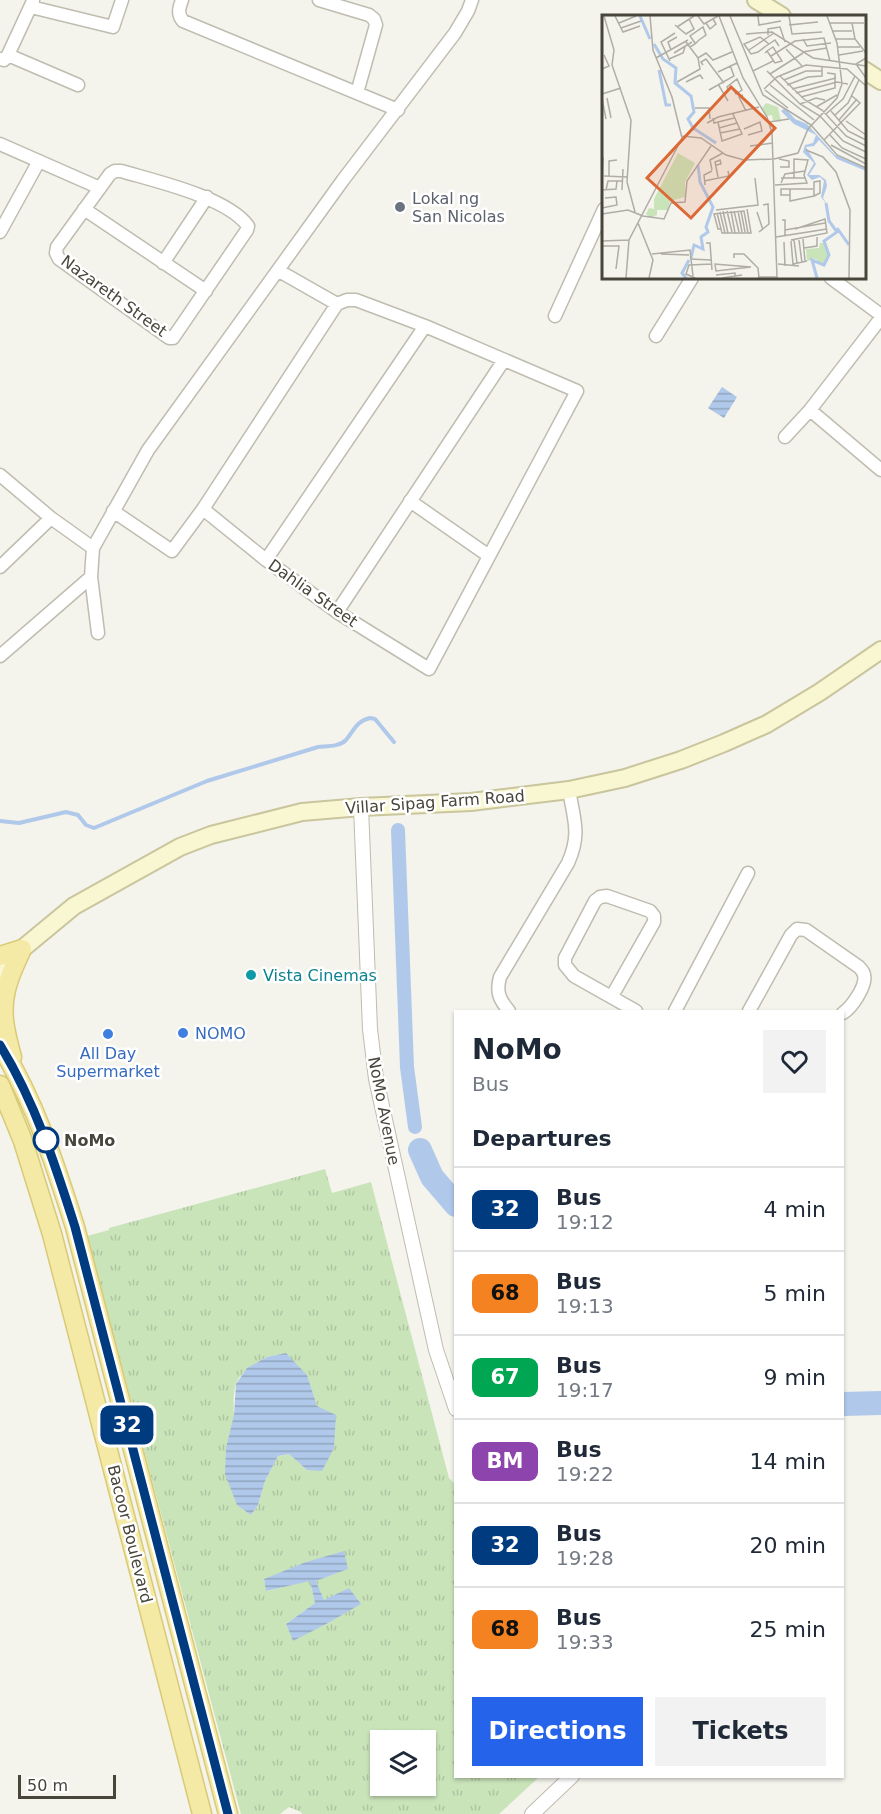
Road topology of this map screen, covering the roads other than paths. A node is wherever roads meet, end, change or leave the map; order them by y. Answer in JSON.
{"nodes":[{"id":1,"x":122,"y":0,"type":"edge"},
{"id":2,"x":182,"y":0,"type":"edge"},
{"id":3,"x":319,"y":0,"type":"edge"},
{"id":4,"x":472,"y":0,"type":"edge"},
{"id":5,"x":756,"y":0,"type":"edge"},
{"id":6,"x":32,"y":3,"type":"edge"},
{"id":7,"x":780,"y":15,"type":"edge"},
{"id":8,"x":4,"y":57,"type":"edge"},
{"id":9,"x":866,"y":71,"type":"edge"},
{"id":10,"x":881,"y":81,"type":"edge"},
{"id":11,"x":78,"y":85,"type":"dead end"},
{"id":12,"x":357,"y":93,"type":"junction"},
{"id":13,"x":398,"y":110,"type":"junction"},
{"id":14,"x":0,"y":144,"type":"edge"},
{"id":15,"x":39,"y":161,"type":"junction"},
{"id":16,"x":100,"y":188,"type":"junction"},
{"id":17,"x":207,"y":198,"type":"junction"},
{"id":18,"x":84,"y":210,"type":"junction"},
{"id":19,"x":602,"y":211,"type":"edge"},
{"id":20,"x":0,"y":232,"type":"edge"},
{"id":21,"x":164,"y":263,"type":"junction"},
{"id":22,"x":279,"y":271,"type":"junction"},
{"id":23,"x":691,"y":279,"type":"edge"},
{"id":24,"x":832,"y":279,"type":"edge"},
{"id":25,"x":206,"y":291,"type":"junction"},
{"id":26,"x":337,"y":304,"type":"junction"},
{"id":27,"x":555,"y":316,"type":"dead end"},
{"id":28,"x":881,"y":316,"type":"edge"},
{"id":29,"x":425,"y":326,"type":"junction"},
{"id":30,"x":656,"y":336,"type":"dead end"},
{"id":31,"x":504,"y":360,"type":"junction"},
{"id":32,"x":810,"y":410,"type":"junction"},
{"id":33,"x":785,"y":437,"type":"dead end"},
{"id":34,"x":881,"y":470,"type":"edge"},
{"id":35,"x":0,"y":475,"type":"edge"},
{"id":36,"x":411,"y":501,"type":"junction"},
{"id":37,"x":204,"y":509,"type":"junction"},
{"id":38,"x":113,"y":512,"type":"junction"},
{"id":39,"x":51,"y":518,"type":"junction"},
{"id":40,"x":93,"y":548,"type":"junction"},
{"id":41,"x":489,"y":556,"type":"junction"},
{"id":42,"x":266,"y":560,"type":"junction"},
{"id":43,"x":0,"y":567,"type":"edge"},
{"id":44,"x":91,"y":577,"type":"junction"},
{"id":45,"x":337,"y":612,"type":"junction"},
{"id":46,"x":98,"y":633,"type":"dead end"},
{"id":47,"x":881,"y":650,"type":"edge"},
{"id":48,"x":0,"y":657,"type":"edge"},
{"id":49,"x":569,"y":790,"type":"junction"},
{"id":50,"x":361,"y":807,"type":"junction"},
{"id":51,"x":748,"y":873,"type":"dead end"},
{"id":52,"x":22,"y":949,"type":"junction"},
{"id":53,"x":0,"y":956,"type":"edge"},
{"id":54,"x":0,"y":971,"type":"edge"},
{"id":55,"x":612,"y":996,"type":"junction"},
{"id":56,"x":508,"y":1010,"type":"edge"},
{"id":57,"x":634,"y":1010,"type":"edge"},
{"id":58,"x":676,"y":1010,"type":"edge"},
{"id":59,"x":750,"y":1010,"type":"edge"},
{"id":60,"x":844,"y":1011,"type":"edge"},
{"id":61,"x":0,"y":1045,"type":"edge"},
{"id":62,"x":17,"y":1073,"type":"junction"},
{"id":63,"x":0,"y":1085,"type":"edge"},
{"id":64,"x":454,"y":1402,"type":"edge"},
{"id":65,"x":570,"y":1778,"type":"edge"},
{"id":66,"x":202,"y":1814,"type":"edge"},
{"id":67,"x":228,"y":1814,"type":"edge"},
{"id":68,"x":532,"y":1814,"type":"edge"}],
"edges":[{"from":1,"to":6,"type":"street"},
{"from":2,"to":12,"type":"street"},
{"from":3,"to":12,"type":"street"},
{"from":4,"to":13,"type":"street"},
{"from":5,"to":7,"type":"main road"},
{"from":6,"to":8,"type":"street"},
{"from":8,"to":11,"type":"street"},
{"from":9,"to":10,"type":"main road"},
{"from":12,"to":13,"type":"street"},
{"from":13,"to":22,"type":"street"},
{"from":14,"to":15,"type":"street"},
{"from":15,"to":16,"type":"street"},
{"from":15,"to":20,"type":"street"},
{"from":16,"to":17,"type":"street"},
{"from":16,"to":18,"type":"street"},
{"from":17,"to":21,"type":"street"},
{"from":17,"to":25,"type":"street"},
{"from":18,"to":21,"type":"street"},
{"from":18,"to":25,"type":"street","name":"Nazareth Street"},
{"from":19,"to":27,"type":"street"},
{"from":21,"to":25,"type":"street"},
{"from":22,"to":26,"type":"street"},
{"from":22,"to":38,"type":"street"},
{"from":23,"to":30,"type":"street"},
{"from":24,"to":28,"type":"street"},
{"from":26,"to":29,"type":"street"},
{"from":26,"to":37,"type":"street"},
{"from":28,"to":32,"type":"street"},
{"from":29,"to":31,"type":"street"},
{"from":29,"to":42,"type":"street"},
{"from":31,"to":36,"type":"street"},
{"from":31,"to":41,"type":"street"},
{"from":32,"to":33,"type":"street"},
{"from":32,"to":34,"type":"street"},
{"from":35,"to":39,"type":"street"},
{"from":36,"to":41,"type":"street"},
{"from":36,"to":45,"type":"street"},
{"from":37,"to":38,"type":"street"},
{"from":37,"to":42,"type":"street","name":"Dahlia Street"},
{"from":38,"to":40,"type":"street"},
{"from":39,"to":40,"type":"street"},
{"from":39,"to":43,"type":"street"},
{"from":40,"to":44,"type":"street"},
{"from":41,"to":45,"type":"street","name":"Dahlia Street"},
{"from":42,"to":45,"type":"street","name":"Dahlia Street"},
{"from":44,"to":46,"type":"street"},
{"from":44,"to":48,"type":"street"},
{"from":47,"to":49,"type":"main road","name":"Villar Sipag Farm Road"},
{"from":49,"to":50,"type":"main road","name":"Villar Sipag Farm Road"},
{"from":49,"to":56,"type":"street"},
{"from":50,"to":52,"type":"main road","name":"Villar Sipag Farm Road"},
{"from":50,"to":64,"type":"street","name":"NoMo Avenue"},
{"from":51,"to":58,"type":"street"},
{"from":52,"to":53,"type":"main road"},
{"from":52,"to":54,"type":"main road","name":"Villar Sipag Farm Road"},
{"from":52,"to":62,"type":"main road"},
{"from":55,"to":55,"type":"street"},
{"from":55,"to":57,"type":"street"},
{"from":59,"to":60,"type":"street"},
{"from":61,"to":62,"type":"main road","name":"Bacoor Boulevard"},
{"from":62,"to":67,"type":"main road","name":"Bacoor Boulevard"},
{"from":63,"to":66,"type":"main road","name":"Bacoor Boulevard"},
{"from":65,"to":68,"type":"street"}]}
